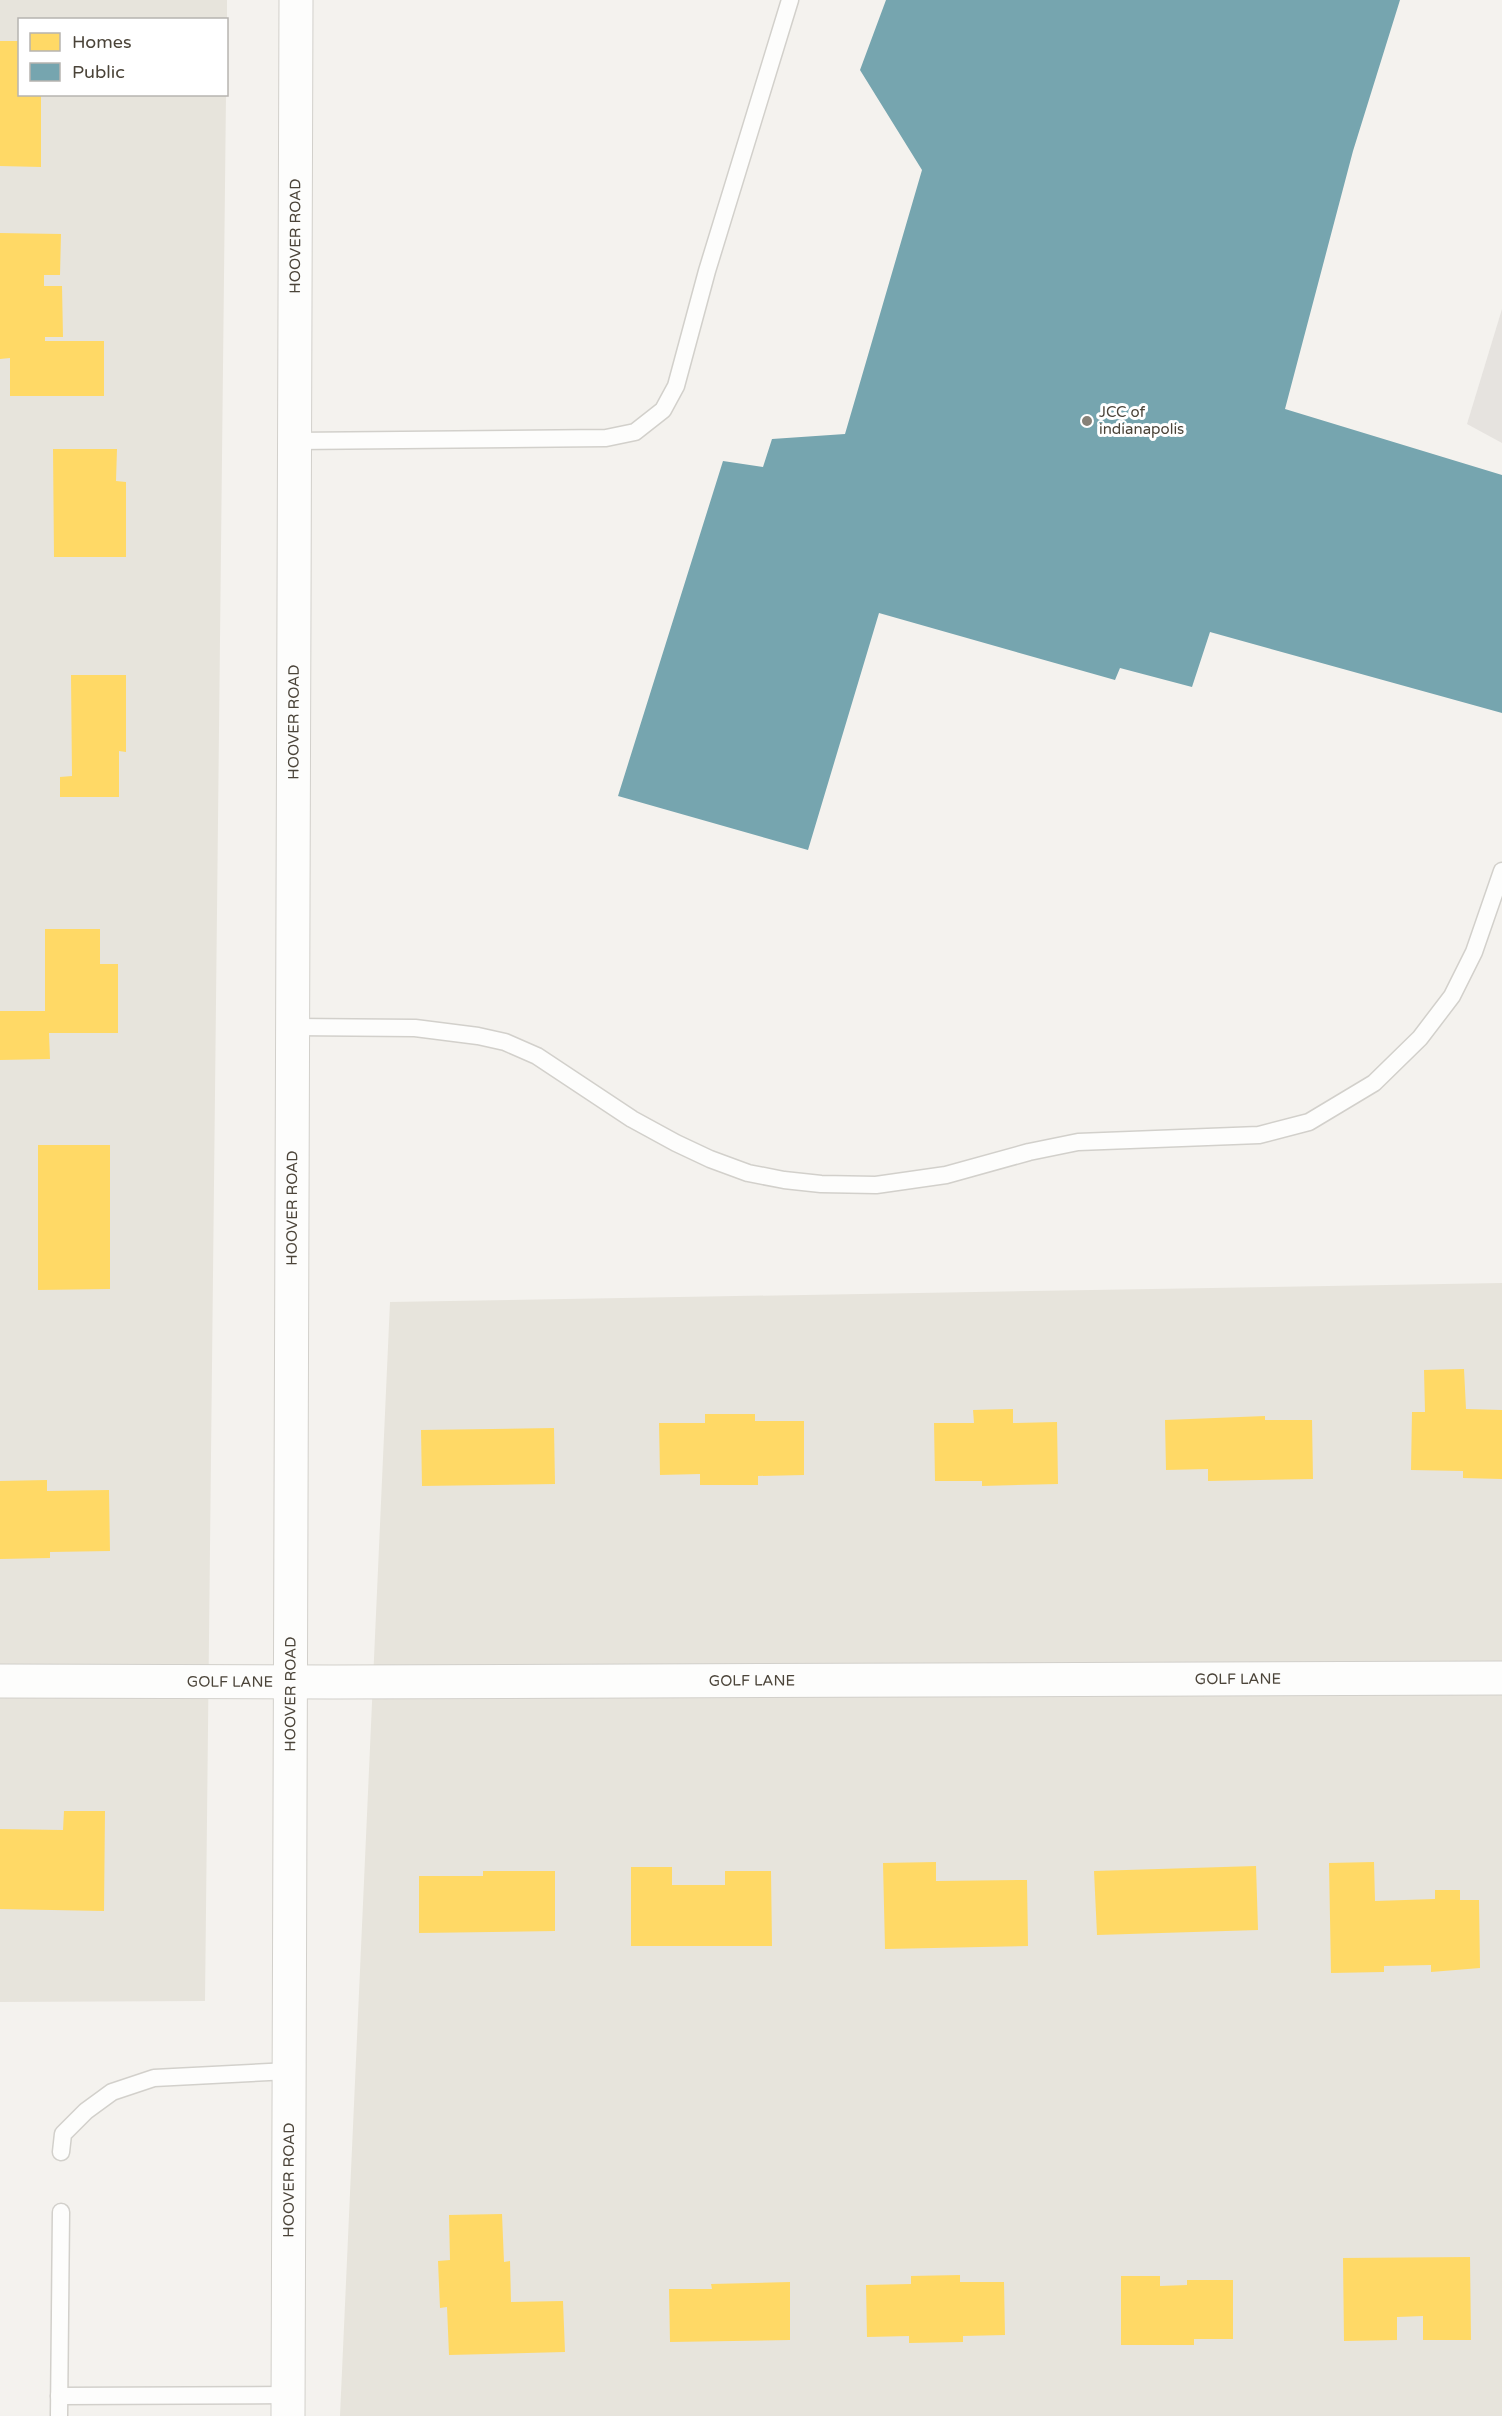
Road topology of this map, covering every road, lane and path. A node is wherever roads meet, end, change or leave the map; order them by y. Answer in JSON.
{"nodes":[{"id":1,"x":296,"y":0,"type":"edge"},
{"id":2,"x":790,"y":0,"type":"edge"},
{"id":3,"x":294,"y":441,"type":"junction"},
{"id":4,"x":1502,"y":871,"type":"edge"},
{"id":5,"x":293,"y":1027,"type":"junction"},
{"id":6,"x":1502,"y":1678,"type":"edge"},
{"id":7,"x":0,"y":1681,"type":"edge"},
{"id":8,"x":291,"y":1682,"type":"junction"},
{"id":9,"x":289,"y":2071,"type":"junction"},
{"id":10,"x":61,"y":2152,"type":"dead end"},
{"id":11,"x":61,"y":2212,"type":"dead end"},
{"id":12,"x":60,"y":2396,"type":"junction"},
{"id":13,"x":288,"y":2406,"type":"edge"},
{"id":14,"x":59,"y":2416,"type":"edge"}],
"edges":[{"from":1,"to":3,"type":"street","name":"HOOVER ROAD"},
{"from":2,"to":3,"type":"lane"},
{"from":3,"to":5,"type":"street","name":"HOOVER ROAD"},
{"from":4,"to":5,"type":"lane"},
{"from":5,"to":8,"type":"street","name":"HOOVER ROAD"},
{"from":6,"to":8,"type":"street","name":"GOLF LANE"},
{"from":7,"to":8,"type":"street","name":"GOLF LANE"},
{"from":8,"to":9,"type":"street","name":"HOOVER ROAD"},
{"from":9,"to":10,"type":"lane"},
{"from":9,"to":13,"type":"street","name":"HOOVER ROAD"},
{"from":11,"to":12,"type":"lane"},
{"from":12,"to":13,"type":"lane"},
{"from":12,"to":14,"type":"lane"}]}
